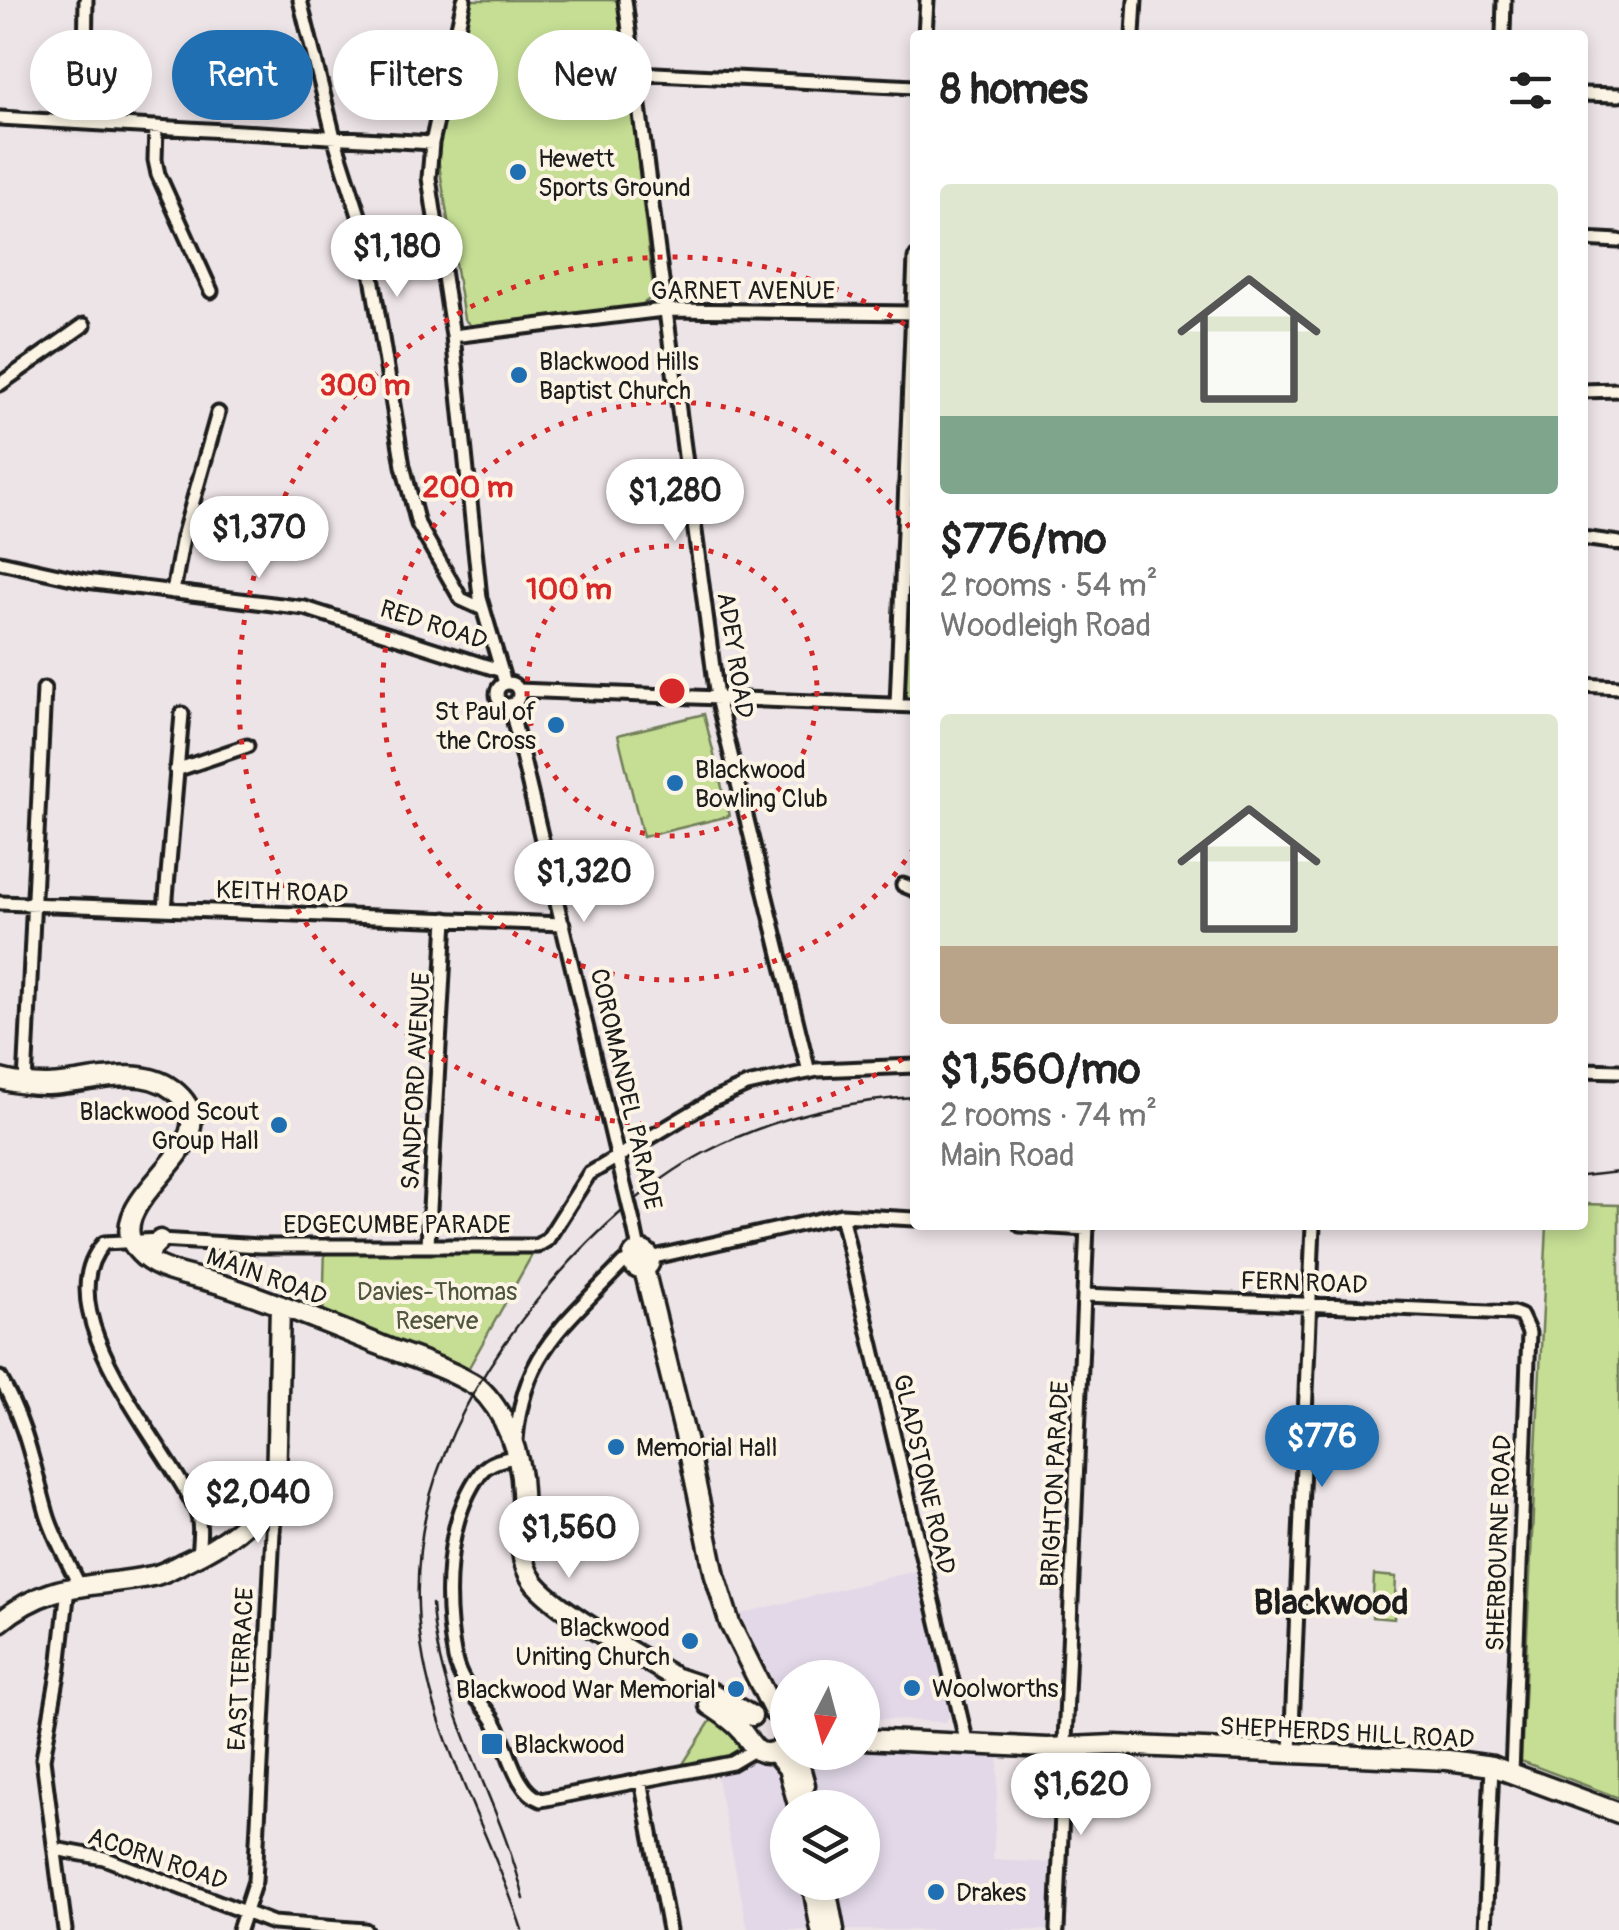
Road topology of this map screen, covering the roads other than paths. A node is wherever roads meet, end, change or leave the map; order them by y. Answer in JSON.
{"nodes":[{"id":1,"x":86,"y":0,"type":"edge"},
{"id":2,"x":300,"y":0,"type":"edge"},
{"id":3,"x":464,"y":0,"type":"edge"},
{"id":4,"x":625,"y":0,"type":"edge"},
{"id":5,"x":926,"y":0,"type":"edge"},
{"id":6,"x":1135,"y":0,"type":"edge"},
{"id":7,"x":1504,"y":0,"type":"edge"},
{"id":8,"x":630,"y":30,"type":"edge"},
{"id":9,"x":925,"y":30,"type":"edge"},
{"id":10,"x":1134,"y":30,"type":"edge"},
{"id":11,"x":1503,"y":30,"type":"edge"},
{"id":12,"x":652,"y":74,"type":"edge"},
{"id":13,"x":910,"y":87,"type":"edge"},
{"id":14,"x":1588,"y":94,"type":"edge"},
{"id":15,"x":1619,"y":96,"type":"edge"},
{"id":16,"x":0,"y":118,"type":"edge"},
{"id":17,"x":642,"y":120,"type":"edge"},
{"id":18,"x":84,"y":122,"type":"junction"},
{"id":19,"x":156,"y":127,"type":"junction"},
{"id":20,"x":334,"y":138,"type":"junction"},
{"id":21,"x":432,"y":144,"type":"junction"},
{"id":22,"x":1588,"y":239,"type":"edge"},
{"id":23,"x":1619,"y":241,"type":"edge"},
{"id":24,"x":211,"y":291,"type":"dead end"},
{"id":25,"x":664,"y":310,"type":"junction"},
{"id":26,"x":910,"y":313,"type":"edge"},
{"id":27,"x":84,"y":325,"type":"dead end"},
{"id":28,"x":453,"y":336,"type":"junction"},
{"id":29,"x":0,"y":384,"type":"edge"},
{"id":30,"x":1619,"y":390,"type":"edge"},
{"id":31,"x":1588,"y":391,"type":"edge"},
{"id":32,"x":910,"y":405,"type":"edge"},
{"id":33,"x":218,"y":413,"type":"dead end"},
{"id":34,"x":1588,"y":539,"type":"edge"},
{"id":35,"x":1619,"y":542,"type":"edge"},
{"id":36,"x":0,"y":562,"type":"edge"},
{"id":37,"x":174,"y":592,"type":"junction"},
{"id":38,"x":477,"y":604,"type":"junction"},
{"id":39,"x":499,"y":670,"type":"junction"},
{"id":40,"x":505,"y":684,"type":"junction"},
{"id":41,"x":1588,"y":685,"type":"edge"},
{"id":42,"x":1619,"y":687,"type":"edge"},
{"id":43,"x":44,"y":689,"type":"dead end"},
{"id":44,"x":518,"y":690,"type":"junction"},
{"id":45,"x":718,"y":698,"type":"junction"},
{"id":46,"x":510,"y":705,"type":"junction"},
{"id":47,"x":897,"y":705,"type":"junction"},
{"id":48,"x":910,"y":706,"type":"edge"},
{"id":49,"x":182,"y":714,"type":"dead end"},
{"id":50,"x":247,"y":746,"type":"dead end"},
{"id":51,"x":176,"y":770,"type":"junction"},
{"id":52,"x":0,"y":903,"type":"edge"},
{"id":53,"x":35,"y":904,"type":"junction"},
{"id":54,"x":165,"y":908,"type":"junction"},
{"id":55,"x":446,"y":920,"type":"junction"},
{"id":56,"x":563,"y":924,"type":"junction"},
{"id":57,"x":910,"y":1066,"type":"edge"},
{"id":58,"x":1588,"y":1070,"type":"edge"},
{"id":59,"x":1619,"y":1071,"type":"edge"},
{"id":60,"x":808,"y":1072,"type":"junction"},
{"id":61,"x":0,"y":1080,"type":"edge"},
{"id":62,"x":25,"y":1084,"type":"junction"},
{"id":63,"x":616,"y":1154,"type":"junction"},
{"id":64,"x":841,"y":1215,"type":"junction"},
{"id":65,"x":910,"y":1219,"type":"edge"},
{"id":66,"x":1087,"y":1230,"type":"edge"},
{"id":67,"x":1313,"y":1230,"type":"edge"},
{"id":68,"x":133,"y":1240,"type":"junction"},
{"id":69,"x":160,"y":1240,"type":"junction"},
{"id":70,"x":428,"y":1245,"type":"junction"},
{"id":71,"x":148,"y":1260,"type":"junction"},
{"id":72,"x":641,"y":1260,"type":"junction"},
{"id":73,"x":1084,"y":1294,"type":"junction"},
{"id":74,"x":1308,"y":1304,"type":"junction"},
{"id":75,"x":280,"y":1305,"type":"junction"},
{"id":76,"x":1521,"y":1316,"type":"joint"},
{"id":77,"x":0,"y":1378,"type":"edge"},
{"id":78,"x":516,"y":1457,"type":"junction"},
{"id":79,"x":276,"y":1489,"type":"junction"},
{"id":80,"x":198,"y":1556,"type":"junction"},
{"id":81,"x":74,"y":1588,"type":"junction"},
{"id":82,"x":0,"y":1622,"type":"edge"},
{"id":83,"x":674,"y":1676,"type":"junction"},
{"id":84,"x":760,"y":1685,"type":"junction"},
{"id":85,"x":770,"y":1704,"type":"edge"},
{"id":86,"x":753,"y":1715,"type":"junction"},
{"id":87,"x":770,"y":1726,"type":"edge"},
{"id":88,"x":880,"y":1731,"type":"edge"},
{"id":89,"x":880,"y":1739,"type":"edge"},
{"id":90,"x":966,"y":1739,"type":"junction"},
{"id":91,"x":750,"y":1742,"type":"junction"},
{"id":92,"x":1064,"y":1745,"type":"junction"},
{"id":93,"x":770,"y":1750,"type":"edge"},
{"id":94,"x":1291,"y":1752,"type":"junction"},
{"id":95,"x":1492,"y":1766,"type":"junction"},
{"id":96,"x":1512,"y":1773,"type":"junction"},
{"id":97,"x":641,"y":1780,"type":"junction"},
{"id":98,"x":1619,"y":1813,"type":"edge"},
{"id":99,"x":55,"y":1848,"type":"junction"},
{"id":100,"x":815,"y":1900,"type":"edge"},
{"id":101,"x":828,"y":1900,"type":"edge"},
{"id":102,"x":245,"y":1913,"type":"junction"},
{"id":103,"x":65,"y":1930,"type":"edge"},
{"id":104,"x":239,"y":1930,"type":"edge"},
{"id":105,"x":365,"y":1930,"type":"edge"},
{"id":106,"x":669,"y":1930,"type":"edge"},
{"id":107,"x":821,"y":1930,"type":"edge"},
{"id":108,"x":834,"y":1930,"type":"edge"},
{"id":109,"x":1057,"y":1930,"type":"edge"},
{"id":110,"x":1485,"y":1930,"type":"edge"}],
"edges":[{"from":1,"to":18,"type":"street"},
{"from":2,"to":20,"type":"street"},
{"from":3,"to":21,"type":"street"},
{"from":4,"to":8,"type":"street","name":"ADEY ROAD"},
{"from":5,"to":9,"type":"street"},
{"from":6,"to":10,"type":"street"},
{"from":7,"to":11,"type":"street"},
{"from":12,"to":13,"type":"street"},
{"from":14,"to":15,"type":"street"},
{"from":16,"to":18,"type":"street"},
{"from":17,"to":25,"type":"street","name":"ADEY ROAD"},
{"from":18,"to":19,"type":"street"},
{"from":19,"to":20,"type":"street"},
{"from":19,"to":24,"type":"street"},
{"from":20,"to":21,"type":"street"},
{"from":20,"to":38,"type":"street"},
{"from":21,"to":28,"type":"street"},
{"from":22,"to":23,"type":"street"},
{"from":25,"to":26,"type":"street","name":"GARNET AVENUE"},
{"from":25,"to":28,"type":"street","name":"GARNET AVENUE"},
{"from":25,"to":45,"type":"street","name":"ADEY ROAD"},
{"from":27,"to":29,"type":"street"},
{"from":28,"to":38,"type":"street"},
{"from":30,"to":31,"type":"street"},
{"from":32,"to":47,"type":"street"},
{"from":33,"to":37,"type":"street"},
{"from":34,"to":35,"type":"street"},
{"from":36,"to":37,"type":"street","name":"RED ROAD"},
{"from":37,"to":39,"type":"street","name":"RED ROAD"},
{"from":38,"to":39,"type":"street"},
{"from":39,"to":40,"type":"street"},
{"from":40,"to":44,"type":"street"},
{"from":40,"to":46,"type":"street"},
{"from":41,"to":42,"type":"street"},
{"from":43,"to":53,"type":"street"},
{"from":44,"to":45,"type":"street"},
{"from":44,"to":46,"type":"street"},
{"from":45,"to":47,"type":"street"},
{"from":45,"to":60,"type":"street","name":"ADEY ROAD"},
{"from":46,"to":56,"type":"street","name":"COROMANDEL PARADE"},
{"from":47,"to":48,"type":"street"},
{"from":49,"to":51,"type":"street"},
{"from":50,"to":51,"type":"street"},
{"from":51,"to":54,"type":"street"},
{"from":52,"to":53,"type":"street","name":"KEITH ROAD"},
{"from":53,"to":54,"type":"street","name":"KEITH ROAD"},
{"from":53,"to":62,"type":"street"},
{"from":54,"to":55,"type":"street","name":"KEITH ROAD"},
{"from":55,"to":56,"type":"street","name":"KEITH ROAD"},
{"from":55,"to":70,"type":"street","name":"SANDFORD AVENUE"},
{"from":56,"to":63,"type":"street","name":"COROMANDEL PARADE"},
{"from":57,"to":60,"type":"street"},
{"from":58,"to":59,"type":"street"},
{"from":60,"to":63,"type":"street"},
{"from":61,"to":62,"type":"main road"},
{"from":62,"to":68,"type":"main road"},
{"from":63,"to":70,"type":"street","name":"EDGECUMBE PARADE"},
{"from":63,"to":72,"type":"street","name":"COROMANDEL PARADE","bridge":true},
{"from":64,"to":65,"type":"street"},
{"from":64,"to":72,"type":"street"},
{"from":64,"to":90,"type":"street","name":"GLADSTONE ROAD"},
{"from":66,"to":73,"type":"street","name":"BRIGHTON PARADE"},
{"from":67,"to":74,"type":"street"},
{"from":68,"to":69,"type":"street","name":"EDGECUMBE PARADE"},
{"from":68,"to":71,"type":"main road"},
{"from":68,"to":80,"type":"street"},
{"from":69,"to":70,"type":"street","name":"EDGECUMBE PARADE"},
{"from":69,"to":71,"type":"main road"},
{"from":71,"to":75,"type":"main road","name":"MAIN ROAD"},
{"from":72,"to":78,"type":"street"},
{"from":72,"to":84,"type":"main road","name":"COROMANDEL PARADE"},
{"from":73,"to":74,"type":"street","name":"FERN ROAD"},
{"from":73,"to":92,"type":"street","name":"BRIGHTON PARADE"},
{"from":74,"to":76,"type":"street","name":"FERN ROAD"},
{"from":74,"to":94,"type":"street"},
{"from":75,"to":78,"type":"main road","name":"MAIN ROAD"},
{"from":75,"to":79,"type":"main road","name":"EAST TERRACE"},
{"from":76,"to":96,"type":"street","name":"SHERBOURNE ROAD"},
{"from":77,"to":81,"type":"street"},
{"from":78,"to":83,"type":"main road","name":"MAIN ROAD"},
{"from":78,"to":97,"type":"street"},
{"from":79,"to":80,"type":"main road"},
{"from":79,"to":102,"type":"street","name":"EAST TERRACE"},
{"from":80,"to":81,"type":"main road"},
{"from":81,"to":82,"type":"main road"},
{"from":81,"to":99,"type":"street"},
{"from":83,"to":86,"type":"main road","name":"MAIN ROAD"},
{"from":83,"to":91,"type":"main road","name":"MAIN ROAD"},
{"from":84,"to":85,"type":"main road","name":"COROMANDEL PARADE"},
{"from":84,"to":86,"type":"main road"},
{"from":86,"to":87,"type":"main road"},
{"from":86,"to":91,"type":"main road"},
{"from":88,"to":90,"type":"main road","name":"SHEPHERDS HILL ROAD"},
{"from":89,"to":90,"type":"main road","name":"SHEPHERDS HILL ROAD"},
{"from":90,"to":92,"type":"main road","name":"SHEPHERDS HILL ROAD"},
{"from":91,"to":93,"type":"main road"},
{"from":91,"to":97,"type":"street"},
{"from":92,"to":94,"type":"main road","name":"SHEPHERDS HILL ROAD"},
{"from":92,"to":109,"type":"street","name":"BRIGHTON PARADE"},
{"from":94,"to":95,"type":"main road","name":"SHEPHERDS HILL ROAD"},
{"from":95,"to":96,"type":"main road","name":"SHEPHERDS HILL ROAD"},
{"from":95,"to":110,"type":"street"},
{"from":96,"to":98,"type":"main road","name":"SHEPHERDS HILL ROAD"},
{"from":97,"to":106,"type":"street"},
{"from":99,"to":102,"type":"street","name":"ACORN ROAD"},
{"from":99,"to":103,"type":"street"},
{"from":100,"to":107,"type":"main road"},
{"from":101,"to":108,"type":"main road"},
{"from":102,"to":104,"type":"street","name":"EAST TERRACE"},
{"from":102,"to":105,"type":"street","name":"ACORN ROAD"}]}
